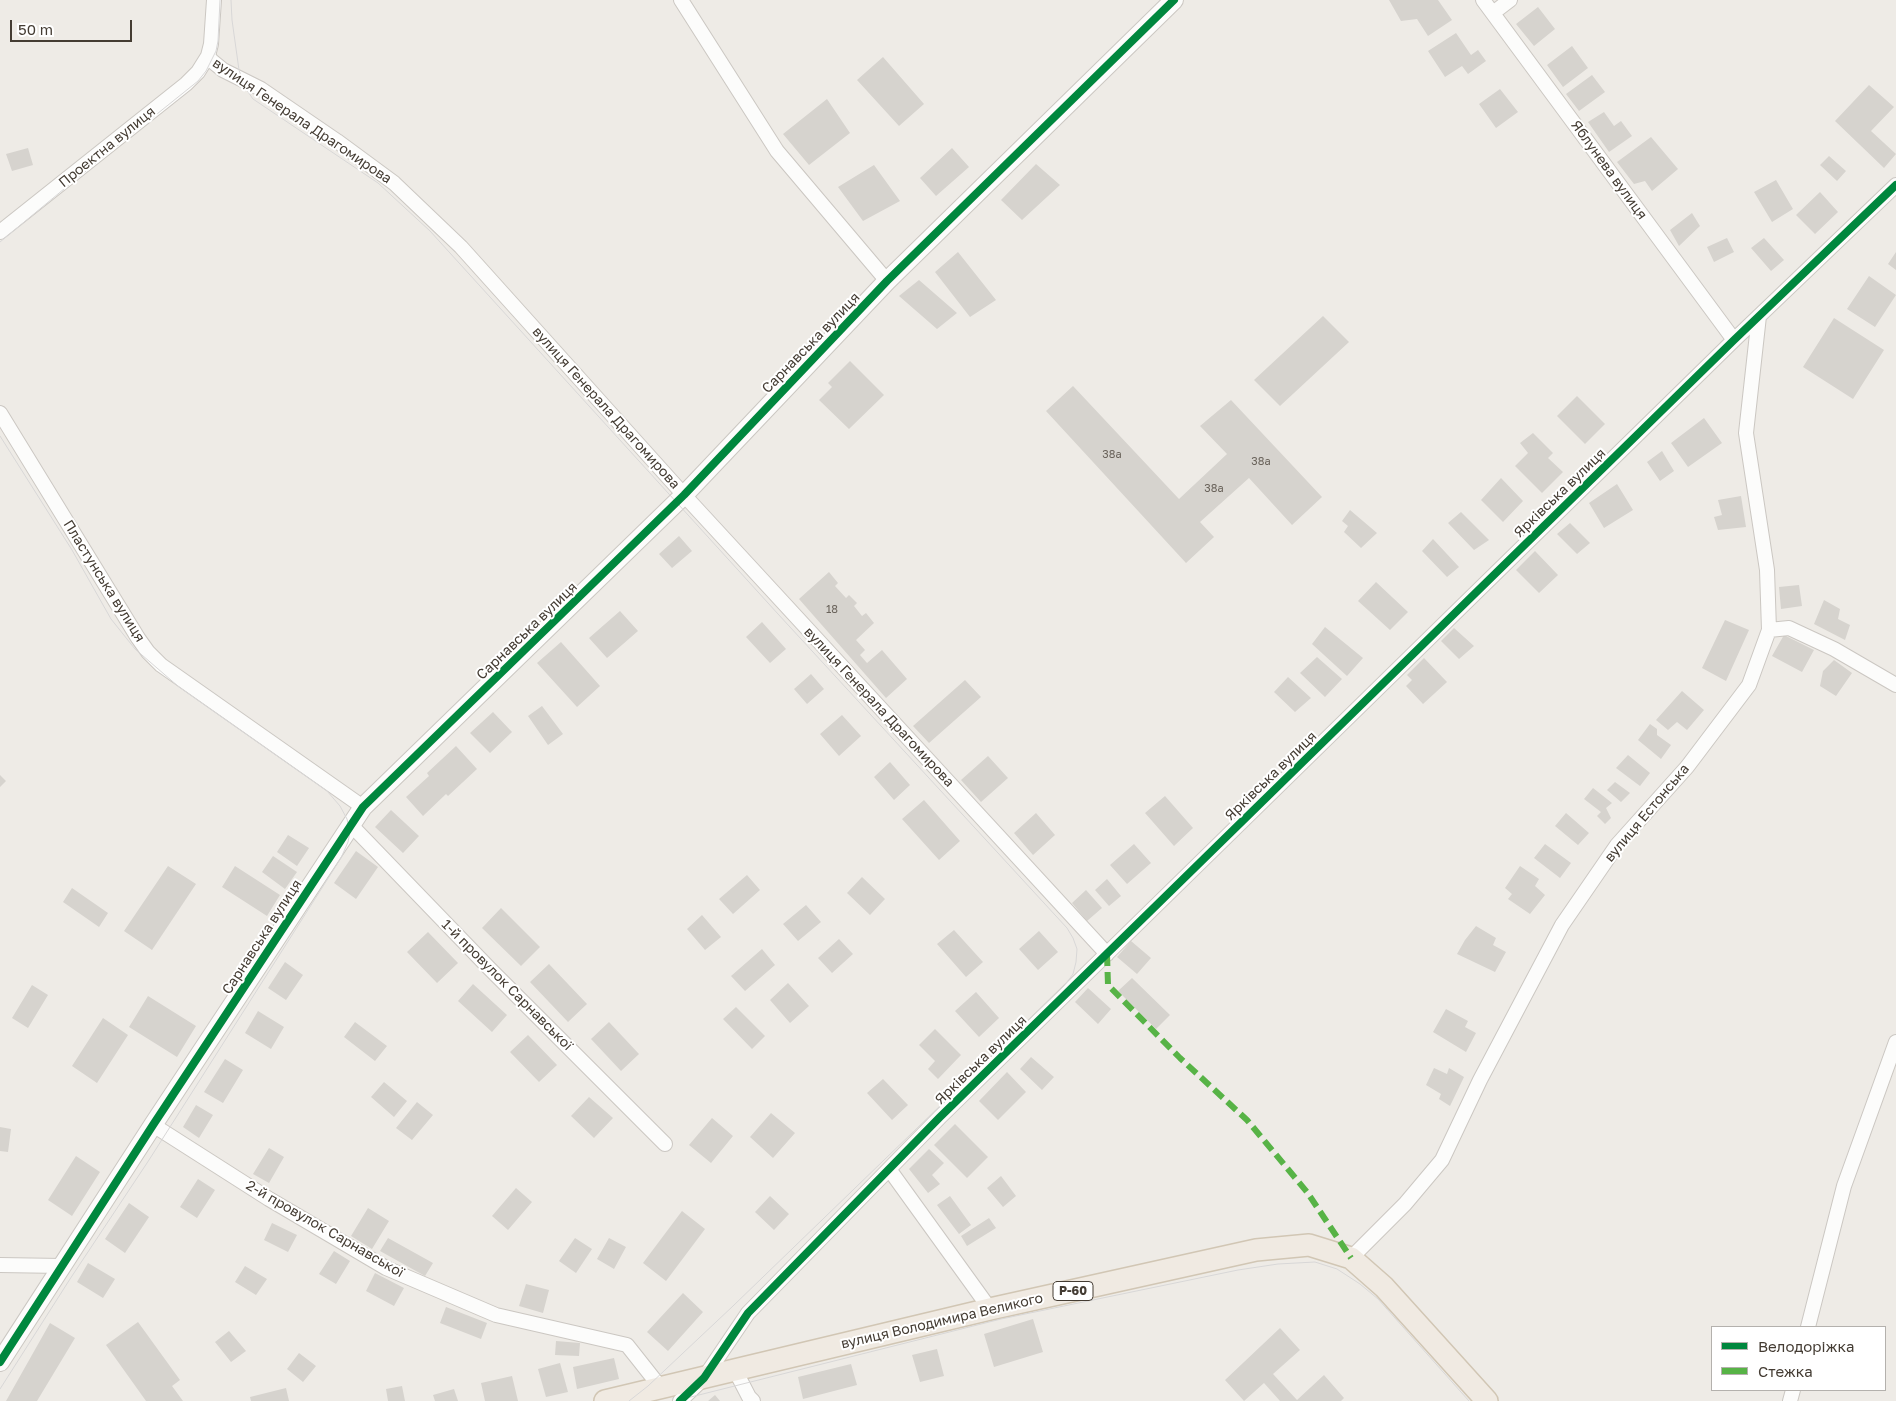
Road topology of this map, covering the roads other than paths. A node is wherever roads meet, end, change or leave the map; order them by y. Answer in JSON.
{"nodes":[{"id":1,"x":214,"y":0,"type":"edge"},
{"id":2,"x":681,"y":0,"type":"edge"},
{"id":3,"x":1174,"y":0,"type":"edge"},
{"id":4,"x":1482,"y":0,"type":"edge"},
{"id":5,"x":1510,"y":0,"type":"edge"},
{"id":6,"x":1493,"y":13,"type":"junction"},
{"id":7,"x":208,"y":56,"type":"junction"},
{"id":8,"x":1896,"y":185,"type":"edge"},
{"id":9,"x":0,"y":232,"type":"edge"},
{"id":10,"x":887,"y":281,"type":"junction"},
{"id":11,"x":1758,"y":316,"type":"junction"},
{"id":12,"x":1734,"y":340,"type":"junction"},
{"id":13,"x":0,"y":413,"type":"edge"},
{"id":14,"x":684,"y":495,"type":"junction"},
{"id":15,"x":1769,"y":630,"type":"junction"},
{"id":16,"x":1896,"y":685,"type":"edge"},
{"id":17,"x":363,"y":807,"type":"junction"},
{"id":18,"x":351,"y":825,"type":"junction"},
{"id":19,"x":1107,"y":954,"type":"junction"},
{"id":20,"x":1896,"y":1042,"type":"edge"},
{"id":21,"x":153,"y":1125,"type":"junction"},
{"id":22,"x":665,"y":1144,"type":"dead end"},
{"id":23,"x":889,"y":1169,"type":"junction"},
{"id":24,"x":1351,"y":1258,"type":"junction"},
{"id":25,"x":0,"y":1265,"type":"edge"},
{"id":26,"x":62,"y":1266,"type":"junction"},
{"id":27,"x":990,"y":1309,"type":"junction"},
{"id":28,"x":1808,"y":1326,"type":"edge"},
{"id":29,"x":0,"y":1362,"type":"edge"},
{"id":30,"x":735,"y":1370,"type":"junction"},
{"id":31,"x":704,"y":1378,"type":"junction"},
{"id":32,"x":661,"y":1388,"type":"junction"},
{"id":33,"x":604,"y":1401,"type":"edge"},
{"id":34,"x":680,"y":1401,"type":"edge"},
{"id":35,"x":754,"y":1401,"type":"edge"},
{"id":36,"x":1487,"y":1401,"type":"edge"}],
"edges":[{"from":1,"to":7,"type":"street","name":"вулиця Генерала Драгомирова"},
{"from":2,"to":10,"type":"street"},
{"from":3,"to":10,"type":"street","name":"Сарнавська вулиця"},
{"from":4,"to":6,"type":"street","name":"Яблунева вулиця"},
{"from":5,"to":6,"type":"street"},
{"from":6,"to":12,"type":"street","name":"Яблунева вулиця"},
{"from":7,"to":9,"type":"street","name":"Проектна вулиця"},
{"from":7,"to":14,"type":"street","name":"вулиця Генерала Драгомирова"},
{"from":8,"to":11,"type":"street","name":"Ярківська вулиця"},
{"from":10,"to":14,"type":"street","name":"Сарнавська вулиця"},
{"from":11,"to":12,"type":"street","name":"Ярківська вулиця"},
{"from":11,"to":15,"type":"street","name":"вулиця Естонська"},
{"from":12,"to":19,"type":"street","name":"Ярківська вулиця"},
{"from":13,"to":17,"type":"street","name":"Пластунська вулиця"},
{"from":14,"to":17,"type":"street","name":"Сарнавська вулиця"},
{"from":14,"to":19,"type":"street","name":"вулиця Генерала Драгомирова"},
{"from":15,"to":16,"type":"street"},
{"from":15,"to":24,"type":"street","name":"вулиця Естонська"},
{"from":17,"to":18,"type":"street","name":"Сарнавська вулиця"},
{"from":18,"to":21,"type":"street","name":"Сарнавська вулиця"},
{"from":18,"to":22,"type":"street","name":"1-й провулок Сарнавської"},
{"from":19,"to":23,"type":"street","name":"Ярківська вулиця"},
{"from":20,"to":28,"type":"street"},
{"from":21,"to":26,"type":"street","name":"Сарнавська вулиця"},
{"from":21,"to":32,"type":"street","name":"2-й провулок Сарнавської"},
{"from":23,"to":27,"type":"street"},
{"from":23,"to":31,"type":"street","name":"Ярківська вулиця"},
{"from":24,"to":27,"type":"main road","name":"вулиця Володимира Великого","number":"Р-60"},
{"from":24,"to":36,"type":"main road","name":"вулиця Володимира Великого","number":"Р-60"},
{"from":25,"to":26,"type":"street"},
{"from":26,"to":29,"type":"street","name":"Сарнавська вулиця"},
{"from":27,"to":30,"type":"main road","name":"вулиця Володимира Великого","number":"Р-60"},
{"from":30,"to":31,"type":"main road","name":"вулиця Володимира Великого","number":"Р-60"},
{"from":30,"to":35,"type":"street"},
{"from":31,"to":32,"type":"main road","name":"вулиця Володимира Великого","number":"Р-60"},
{"from":31,"to":34,"type":"street","name":"Ярківська вулиця"},
{"from":32,"to":33,"type":"main road","name":"вулиця Володимира Великого","number":"Р-60"}]}
